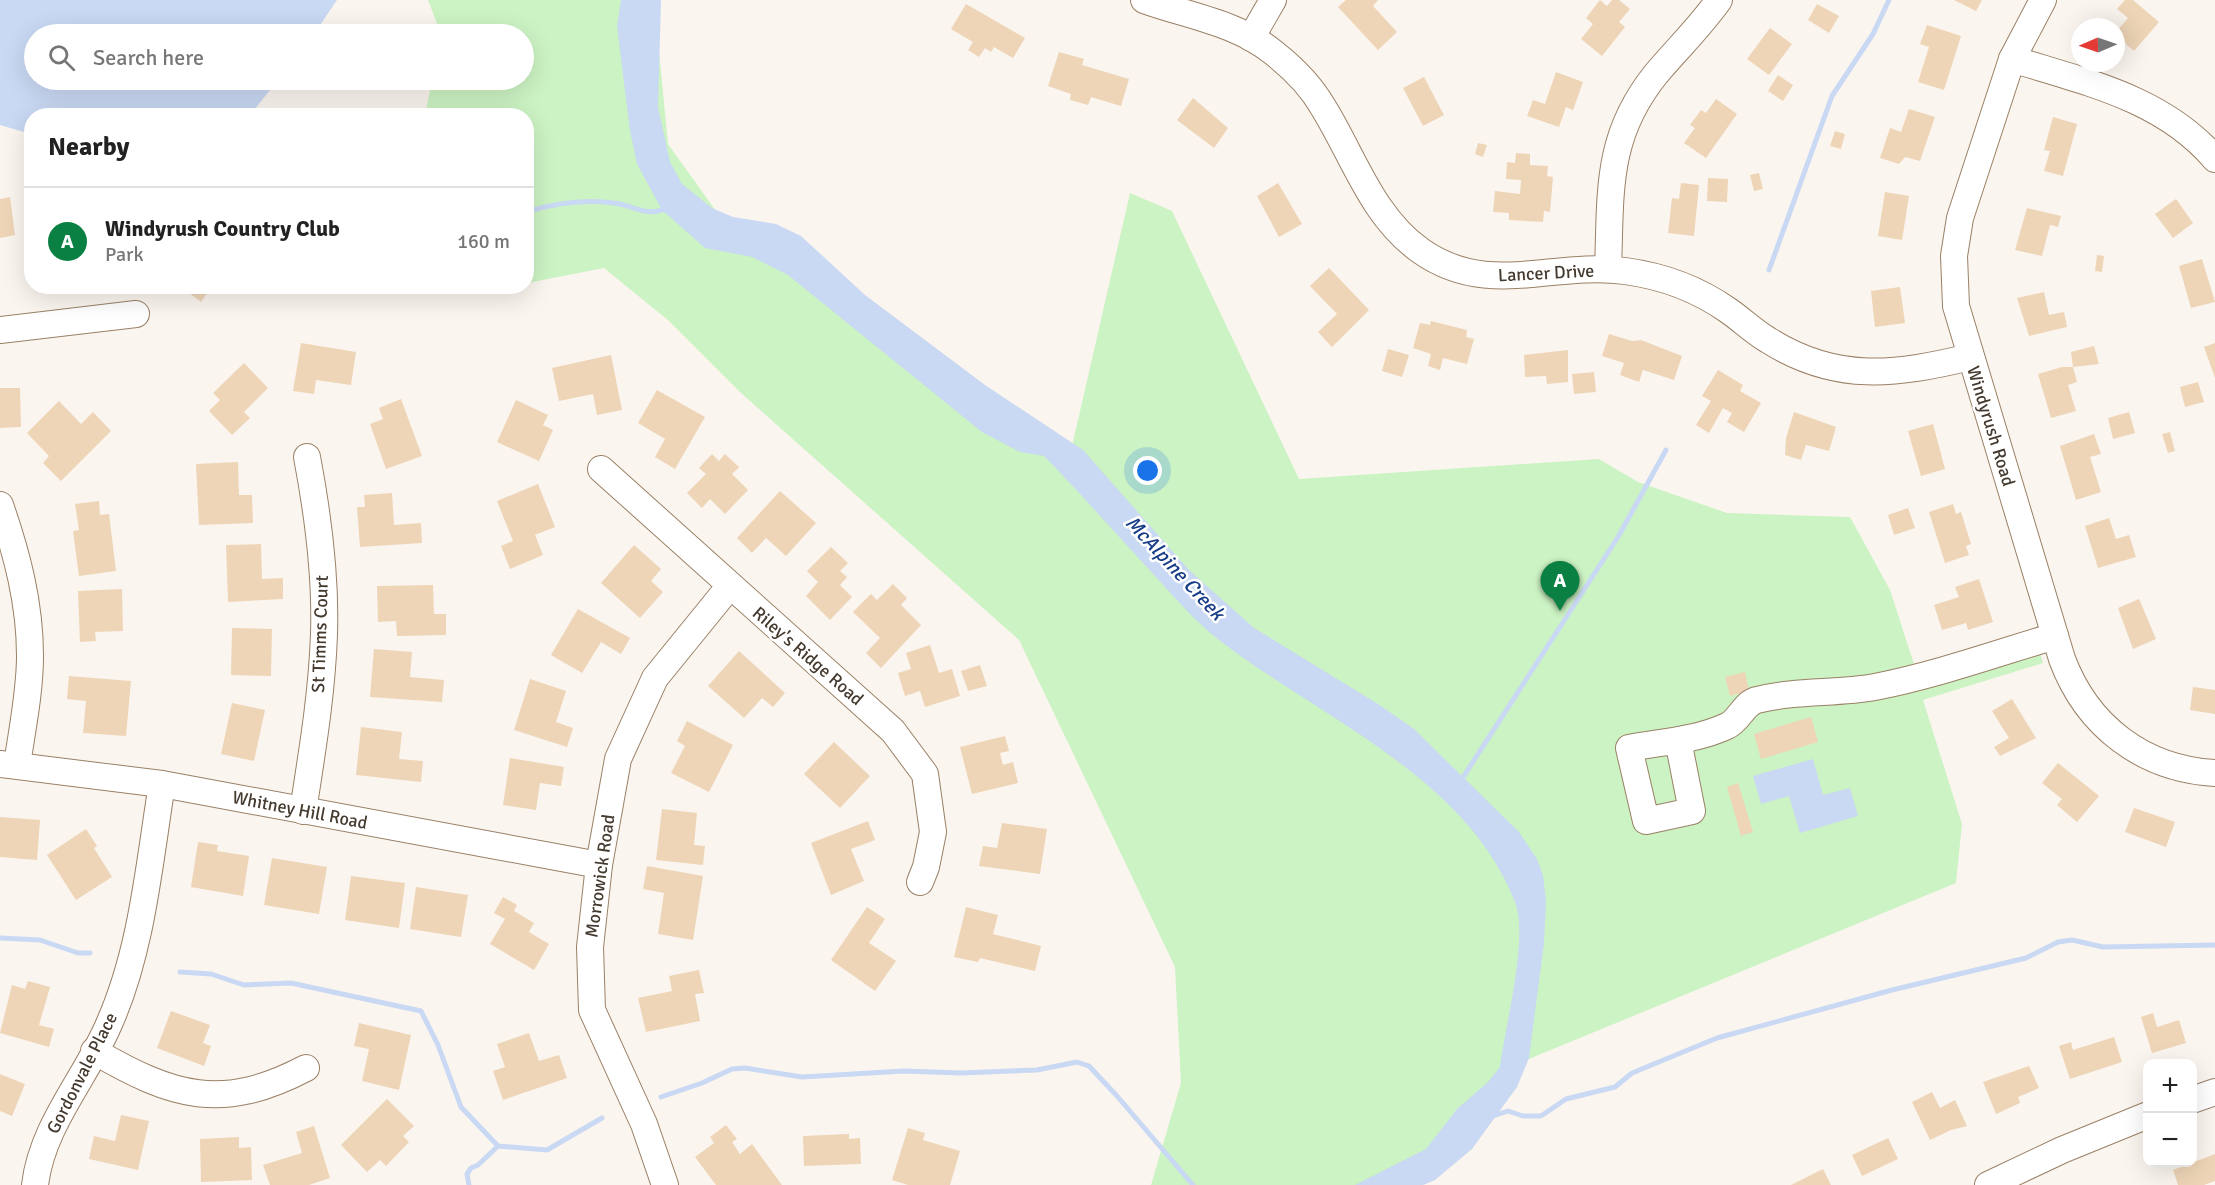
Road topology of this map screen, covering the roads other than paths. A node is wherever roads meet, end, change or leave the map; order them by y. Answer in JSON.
{"nodes":[{"id":1,"x":1144,"y":0,"type":"edge"},
{"id":2,"x":1273,"y":0,"type":"edge"},
{"id":3,"x":1719,"y":0,"type":"edge"},
{"id":4,"x":2043,"y":0,"type":"edge"},
{"id":5,"x":1251,"y":38,"type":"junction"},
{"id":6,"x":2012,"y":59,"type":"junction"},
{"id":7,"x":2215,"y":159,"type":"edge"},
{"id":8,"x":1608,"y":269,"type":"junction"},
{"id":9,"x":136,"y":314,"type":"dead end"},
{"id":10,"x":0,"y":330,"type":"edge"},
{"id":11,"x":1970,"y":357,"type":"junction"},
{"id":12,"x":307,"y":457,"type":"dead end"},
{"id":13,"x":601,"y":469,"type":"dead end"},
{"id":14,"x":0,"y":505,"type":"edge"},
{"id":15,"x":729,"y":586,"type":"junction"},
{"id":16,"x":2055,"y":636,"type":"junction"},
{"id":17,"x":1678,"y":740,"type":"dead end"},
{"id":18,"x":9,"y":765,"type":"edge"},
{"id":19,"x":2215,"y":772,"type":"edge"},
{"id":20,"x":162,"y":784,"type":"junction"},
{"id":21,"x":303,"y":811,"type":"junction"},
{"id":22,"x":599,"y":866,"type":"junction"},
{"id":23,"x":920,"y":882,"type":"dead end"},
{"id":24,"x":94,"y":1051,"type":"junction"},
{"id":25,"x":306,"y":1068,"type":"dead end"},
{"id":26,"x":2215,"y":1092,"type":"edge"},
{"id":27,"x":2197,"y":1099,"type":"edge"},
{"id":28,"x":2143,"y":1117,"type":"edge"},
{"id":29,"x":35,"y":1185,"type":"edge"},
{"id":30,"x":665,"y":1185,"type":"edge"},
{"id":31,"x":1988,"y":1185,"type":"edge"}],
"edges":[{"from":1,"to":5,"type":"street","name":"Lancer Drive"},
{"from":2,"to":5,"type":"street"},
{"from":3,"to":8,"type":"street"},
{"from":4,"to":6,"type":"street","name":"Windyrush Road"},
{"from":5,"to":8,"type":"street","name":"Lancer Drive"},
{"from":6,"to":7,"type":"street"},
{"from":6,"to":11,"type":"street","name":"Windyrush Road"},
{"from":8,"to":11,"type":"street","name":"Lancer Drive"},
{"from":9,"to":10,"type":"street"},
{"from":11,"to":16,"type":"street","name":"Windyrush Road"},
{"from":12,"to":21,"type":"street","name":"St Timms Court"},
{"from":13,"to":15,"type":"street","name":"Riley's Ridge Road"},
{"from":14,"to":18,"type":"street"},
{"from":15,"to":22,"type":"street","name":"Morrowick Road"},
{"from":15,"to":23,"type":"street","name":"Riley's Ridge Road"},
{"from":16,"to":17,"type":"street"},
{"from":16,"to":19,"type":"street","name":"Windyrush Road"},
{"from":18,"to":20,"type":"street","name":"Whitney Hill Road"},
{"from":20,"to":21,"type":"street","name":"Whitney Hill Road"},
{"from":20,"to":24,"type":"street","name":"Gordonvale Place"},
{"from":21,"to":22,"type":"street","name":"Whitney Hill Road"},
{"from":22,"to":30,"type":"street","name":"Morrowick Road"},
{"from":24,"to":25,"type":"street"},
{"from":24,"to":29,"type":"street","name":"Gordonvale Place"},
{"from":26,"to":27,"type":"street"},
{"from":28,"to":31,"type":"street"}]}
